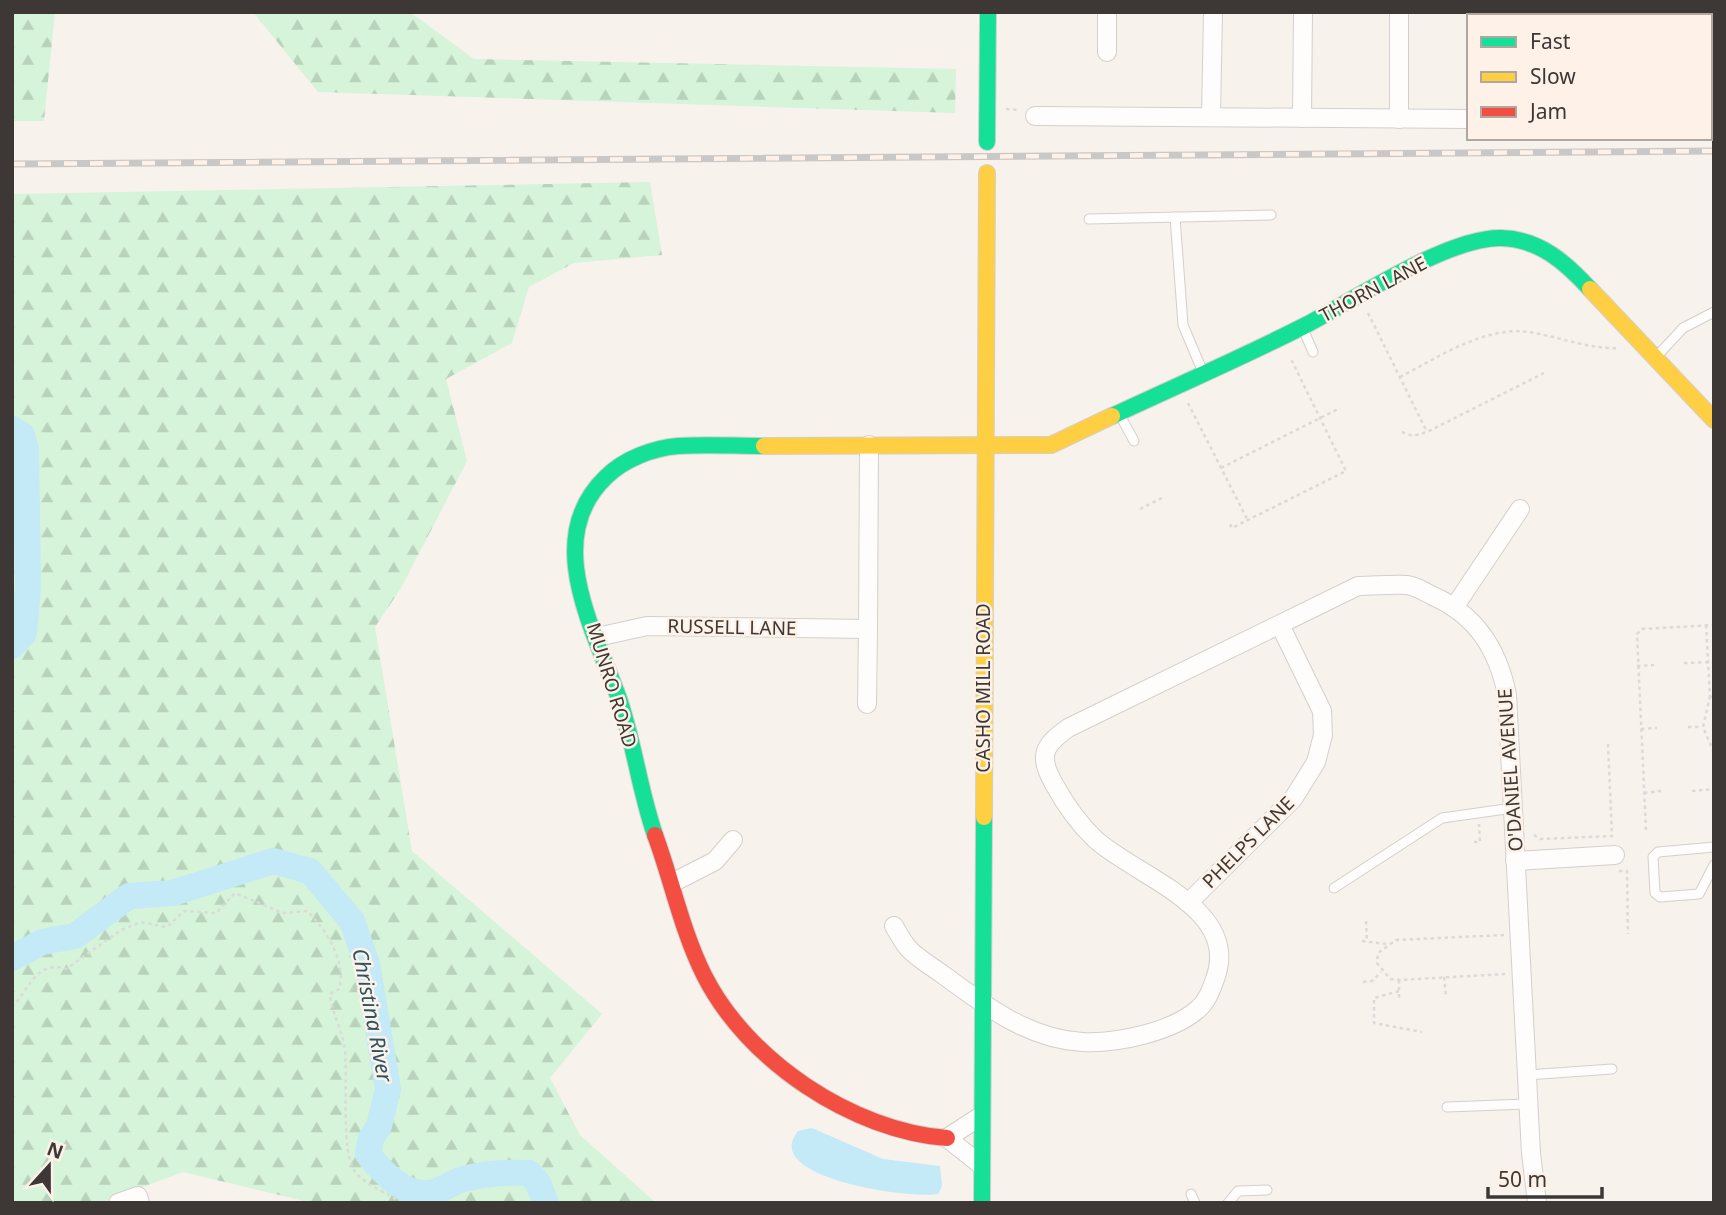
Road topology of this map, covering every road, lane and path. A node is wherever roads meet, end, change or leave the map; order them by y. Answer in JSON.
{"nodes":[{"id":1,"x":988,"y":12,"type":"edge"},
{"id":2,"x":1107,"y":12,"type":"edge"},
{"id":3,"x":1213,"y":12,"type":"edge"},
{"id":4,"x":1303,"y":12,"type":"edge"},
{"id":5,"x":1399,"y":12,"type":"edge"},
{"id":6,"x":1107,"y":52,"type":"dead end"},
{"id":7,"x":1035,"y":116,"type":"dead end"},
{"id":8,"x":1211,"y":117,"type":"junction"},
{"id":9,"x":1302,"y":118,"type":"junction"},
{"id":10,"x":1399,"y":119,"type":"junction"},
{"id":11,"x":1467,"y":119,"type":"edge"},
{"id":12,"x":987,"y":142,"type":"dead end"},
{"id":13,"x":987,"y":173,"type":"dead end"},
{"id":14,"x":1271,"y":215,"type":"dead end"},
{"id":15,"x":1175,"y":217,"type":"junction"},
{"id":16,"x":1089,"y":219,"type":"dead end"},
{"id":17,"x":1367,"y":310,"type":"dead end"},
{"id":18,"x":1714,"y":312,"type":"edge"},
{"id":19,"x":1302,"y":327,"type":"junction"},
{"id":20,"x":1622,"y":346,"type":"dead end"},
{"id":21,"x":1287,"y":351,"type":"dead end"},
{"id":22,"x":1313,"y":352,"type":"dead end"},
{"id":23,"x":1655,"y":358,"type":"junction"},
{"id":24,"x":1544,"y":373,"type":"dead end"},
{"id":25,"x":1204,"y":375,"type":"junction"},
{"id":26,"x":1400,"y":377,"type":"junction"},
{"id":27,"x":1187,"y":400,"type":"dead end"},
{"id":28,"x":1340,"y":408,"type":"dead end"},
{"id":29,"x":1120,"y":415,"type":"junction"},
{"id":30,"x":1712,"y":416,"type":"edge"},
{"id":31,"x":1320,"y":418,"type":"junction"},
{"id":32,"x":1402,"y":432,"type":"dead end"},
{"id":33,"x":1427,"y":432,"type":"junction"},
{"id":34,"x":1134,"y":440,"type":"dead end"},
{"id":35,"x":869,"y":445,"type":"junction"},
{"id":36,"x":984,"y":445,"type":"junction"},
{"id":37,"x":1221,"y":468,"type":"junction"},
{"id":38,"x":1163,"y":498,"type":"dead end"},
{"id":39,"x":1140,"y":509,"type":"dead end"},
{"id":40,"x":1520,"y":509,"type":"dead end"},
{"id":41,"x":1248,"y":520,"type":"junction"},
{"id":42,"x":1230,"y":524,"type":"dead end"},
{"id":43,"x":1455,"y":606,"type":"junction"},
{"id":44,"x":1280,"y":625,"type":"junction"},
{"id":45,"x":1706,"y":625,"type":"junction"},
{"id":46,"x":1714,"y":625,"type":"edge"},
{"id":47,"x":868,"y":629,"type":"junction"},
{"id":48,"x":597,"y":637,"type":"junction"},
{"id":49,"x":1708,"y":662,"type":"junction"},
{"id":50,"x":1714,"y":662,"type":"edge"},
{"id":51,"x":1684,"y":663,"type":"dead end"},
{"id":52,"x":1654,"y":664,"type":"dead end"},
{"id":53,"x":1637,"y":666,"type":"junction"},
{"id":54,"x":1710,"y":695,"type":"junction"},
{"id":55,"x":1714,"y":700,"type":"edge"},
{"id":56,"x":867,"y":704,"type":"dead end"},
{"id":57,"x":1688,"y":727,"type":"dead end"},
{"id":58,"x":1703,"y":727,"type":"junction"},
{"id":59,"x":1657,"y":728,"type":"dead end"},
{"id":60,"x":1641,"y":729,"type":"junction"},
{"id":61,"x":1608,"y":744,"type":"dead end"},
{"id":62,"x":1714,"y":753,"type":"edge"},
{"id":63,"x":1714,"y":789,"type":"edge"},
{"id":64,"x":1661,"y":791,"type":"dead end"},
{"id":65,"x":1692,"y":791,"type":"dead end"},
{"id":66,"x":1644,"y":793,"type":"junction"},
{"id":67,"x":1513,"y":808,"type":"junction"},
{"id":68,"x":1478,"y":817,"type":"dead end"},
{"id":69,"x":1646,"y":831,"type":"dead end"},
{"id":70,"x":1534,"y":835,"type":"dead end"},
{"id":71,"x":733,"y":840,"type":"dead end"},
{"id":72,"x":1474,"y":842,"type":"dead end"},
{"id":73,"x":1714,"y":847,"type":"edge"},
{"id":74,"x":1516,"y":860,"type":"junction"},
{"id":75,"x":1614,"y":863,"type":"joint"},
{"id":76,"x":1714,"y":865,"type":"edge"},
{"id":77,"x":672,"y":883,"type":"junction"},
{"id":78,"x":1334,"y":888,"type":"dead end"},
{"id":79,"x":1188,"y":902,"type":"junction"},
{"id":80,"x":1366,"y":922,"type":"dead end"},
{"id":81,"x":894,"y":926,"type":"dead end"},
{"id":82,"x":1519,"y":934,"type":"junction"},
{"id":83,"x":1628,"y":934,"type":"dead end"},
{"id":84,"x":1362,"y":941,"type":"dead end"},
{"id":85,"x":1367,"y":942,"type":"junction"},
{"id":86,"x":1386,"y":944,"type":"junction"},
{"id":87,"x":1381,"y":972,"type":"junction"},
{"id":88,"x":1521,"y":974,"type":"junction"},
{"id":89,"x":1444,"y":977,"type":"junction"},
{"id":90,"x":1399,"y":980,"type":"junction"},
{"id":91,"x":1363,"y":982,"type":"dead end"},
{"id":92,"x":1399,"y":991,"type":"junction"},
{"id":93,"x":1446,"y":996,"type":"dead end"},
{"id":94,"x":1399,"y":999,"type":"dead end"},
{"id":95,"x":983,"y":1004,"type":"junction"},
{"id":96,"x":12,"y":1007,"type":"edge"},
{"id":97,"x":1422,"y":1032,"type":"dead end"},
{"id":98,"x":1612,"y":1069,"type":"dead end"},
{"id":99,"x":1527,"y":1074,"type":"junction"},
{"id":100,"x":1528,"y":1104,"type":"junction"},
{"id":101,"x":1447,"y":1107,"type":"dead end"},
{"id":102,"x":981,"y":1116,"type":"junction"},
{"id":103,"x":947,"y":1138,"type":"junction"},
{"id":104,"x":981,"y":1165,"type":"junction"},
{"id":105,"x":1267,"y":1190,"type":"dead end"},
{"id":106,"x":118,"y":1203,"type":"edge"},
{"id":107,"x":140,"y":1203,"type":"edge"},
{"id":108,"x":402,"y":1203,"type":"edge"},
{"id":109,"x":982,"y":1203,"type":"edge"},
{"id":110,"x":1228,"y":1203,"type":"edge"},
{"id":111,"x":1537,"y":1203,"type":"edge"}],
"edges":[{"from":1,"to":12,"type":"street"},
{"from":2,"to":6,"type":"street"},
{"from":3,"to":8,"type":"street"},
{"from":4,"to":9,"type":"street"},
{"from":5,"to":10,"type":"street"},
{"from":7,"to":8,"type":"street"},
{"from":8,"to":9,"type":"street"},
{"from":9,"to":10,"type":"street"},
{"from":10,"to":11,"type":"street"},
{"from":13,"to":36,"type":"street","name":"CASHO MILL ROAD"},
{"from":14,"to":15,"type":"lane"},
{"from":15,"to":16,"type":"lane"},
{"from":15,"to":25,"type":"lane"},
{"from":17,"to":26,"type":"path"},
{"from":18,"to":23,"type":"lane"},
{"from":19,"to":22,"type":"lane"},
{"from":19,"to":23,"type":"street","name":"THORN LANE"},
{"from":19,"to":25,"type":"street","name":"THORN LANE"},
{"from":20,"to":26,"type":"path"},
{"from":21,"to":31,"type":"path"},
{"from":23,"to":30,"type":"street","name":"THORN LANE"},
{"from":24,"to":33,"type":"path"},
{"from":25,"to":29,"type":"street","name":"THORN LANE"},
{"from":26,"to":33,"type":"path"},
{"from":27,"to":37,"type":"path"},
{"from":28,"to":31,"type":"path"},
{"from":29,"to":34,"type":"lane"},
{"from":29,"to":36,"type":"street","name":"THORN LANE"},
{"from":31,"to":37,"type":"path"},
{"from":31,"to":41,"type":"path"},
{"from":32,"to":33,"type":"path"},
{"from":35,"to":36,"type":"street","name":"MUNRO ROAD"},
{"from":35,"to":47,"type":"street"},
{"from":35,"to":48,"type":"street","name":"MUNRO ROAD"},
{"from":36,"to":95,"type":"street","name":"CASHO MILL ROAD"},
{"from":37,"to":41,"type":"path"},
{"from":38,"to":39,"type":"path"},
{"from":40,"to":43,"type":"street"},
{"from":41,"to":42,"type":"path"},
{"from":43,"to":44,"type":"street","name":"O'DANIEL AVENUE"},
{"from":43,"to":67,"type":"street","name":"O'DANIEL AVENUE"},
{"from":44,"to":79,"type":"street","name":"PHELPS LANE"},
{"from":44,"to":79,"type":"street","name":"O'DANIEL AVENUE"},
{"from":45,"to":46,"type":"path"},
{"from":45,"to":49,"type":"path"},
{"from":45,"to":53,"type":"path"},
{"from":47,"to":48,"type":"street","name":"RUSSELL LANE"},
{"from":47,"to":56,"type":"street"},
{"from":48,"to":77,"type":"street","name":"MUNRO ROAD"},
{"from":49,"to":50,"type":"path"},
{"from":49,"to":51,"type":"path"},
{"from":49,"to":54,"type":"path"},
{"from":52,"to":53,"type":"path"},
{"from":53,"to":60,"type":"path"},
{"from":54,"to":55,"type":"path"},
{"from":54,"to":58,"type":"path"},
{"from":57,"to":58,"type":"path"},
{"from":58,"to":62,"type":"path"},
{"from":59,"to":60,"type":"path"},
{"from":60,"to":66,"type":"path"},
{"from":61,"to":70,"type":"path"},
{"from":63,"to":65,"type":"path"},
{"from":64,"to":66,"type":"path"},
{"from":66,"to":69,"type":"path"},
{"from":67,"to":74,"type":"street","name":"O'DANIEL AVENUE"},
{"from":67,"to":78,"type":"lane"},
{"from":68,"to":72,"type":"path"},
{"from":71,"to":77,"type":"street"},
{"from":73,"to":76,"type":"lane"},
{"from":74,"to":75,"type":"street"},
{"from":74,"to":82,"type":"street","name":"O'DANIEL AVENUE"},
{"from":75,"to":83,"type":"path"},
{"from":77,"to":103,"type":"street","name":"MUNRO ROAD"},
{"from":79,"to":95,"type":"street"},
{"from":80,"to":85,"type":"path"},
{"from":81,"to":95,"type":"street"},
{"from":82,"to":86,"type":"path"},
{"from":82,"to":88,"type":"street","name":"O'DANIEL AVENUE"},
{"from":84,"to":85,"type":"path"},
{"from":85,"to":86,"type":"path"},
{"from":86,"to":87,"type":"path"},
{"from":87,"to":90,"type":"path"},
{"from":87,"to":91,"type":"path"},
{"from":88,"to":89,"type":"path"},
{"from":88,"to":99,"type":"street","name":"O'DANIEL AVENUE"},
{"from":89,"to":90,"type":"path"},
{"from":89,"to":93,"type":"path"},
{"from":90,"to":92,"type":"path"},
{"from":92,"to":94,"type":"path"},
{"from":92,"to":97,"type":"path"},
{"from":95,"to":102,"type":"street","name":"CASHO MILL ROAD"},
{"from":96,"to":108,"type":"path"},
{"from":98,"to":99,"type":"lane"},
{"from":99,"to":100,"type":"street","name":"O'DANIEL AVENUE"},
{"from":100,"to":101,"type":"lane"},
{"from":100,"to":111,"type":"street","name":"O'DANIEL AVENUE"},
{"from":102,"to":103,"type":"street"},
{"from":102,"to":104,"type":"street","name":"CASHO MILL ROAD"},
{"from":103,"to":104,"type":"street"},
{"from":104,"to":109,"type":"street","name":"CASHO MILL ROAD"},
{"from":105,"to":110,"type":"lane"},
{"from":106,"to":107,"type":"street"}]}
